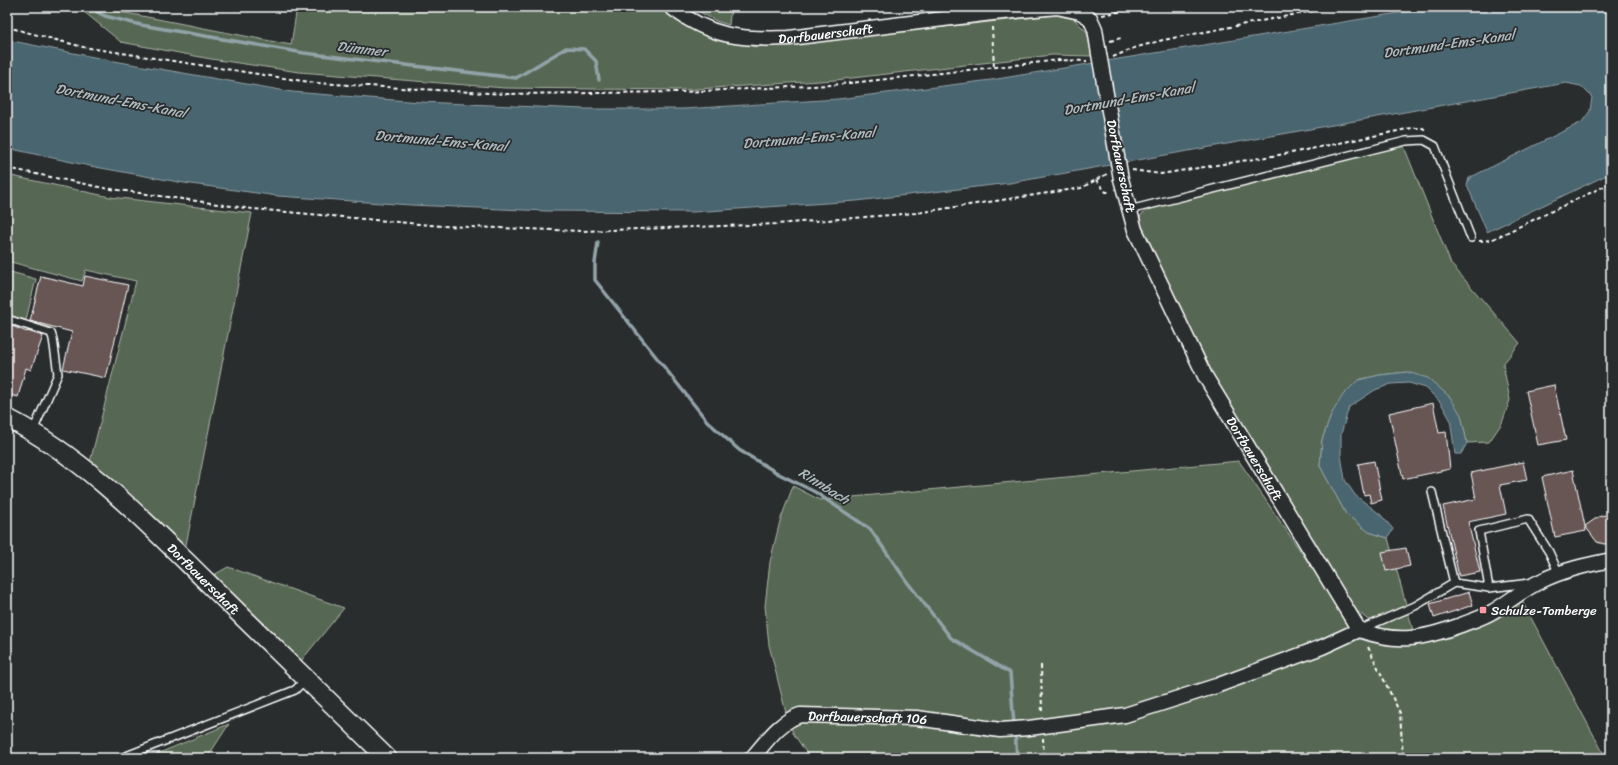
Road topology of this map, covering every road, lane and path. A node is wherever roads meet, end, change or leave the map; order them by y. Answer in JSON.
{"nodes":[{"id":1,"x":671,"y":7,"type":"edge"},
{"id":2,"x":1144,"y":7,"type":"edge"},
{"id":3,"x":1334,"y":7,"type":"edge"},
{"id":4,"x":992,"y":13,"type":"junction"},
{"id":5,"x":1090,"y":18,"type":"junction"},
{"id":6,"x":7,"y":27,"type":"edge"},
{"id":7,"x":1099,"y":58,"type":"junction"},
{"id":8,"x":994,"y":68,"type":"junction"},
{"id":9,"x":1434,"y":146,"type":"junction"},
{"id":10,"x":7,"y":168,"type":"edge"},
{"id":11,"x":1120,"y":173,"type":"junction"},
{"id":12,"x":1096,"y":180,"type":"junction"},
{"id":13,"x":1611,"y":183,"type":"edge"},
{"id":14,"x":1106,"y":192,"type":"dead end"},
{"id":15,"x":1129,"y":210,"type":"junction"},
{"id":16,"x":1471,"y":238,"type":"joint"},
{"id":17,"x":7,"y":319,"type":"edge"},
{"id":18,"x":7,"y":418,"type":"edge"},
{"id":19,"x":33,"y":431,"type":"junction"},
{"id":20,"x":1432,"y":492,"type":"dead end"},
{"id":21,"x":1611,"y":560,"type":"edge"},
{"id":22,"x":1559,"y":574,"type":"junction"},
{"id":23,"x":1540,"y":581,"type":"junction"},
{"id":24,"x":1454,"y":583,"type":"junction"},
{"id":25,"x":1489,"y":588,"type":"junction"},
{"id":26,"x":1360,"y":630,"type":"junction"},
{"id":27,"x":306,"y":678,"type":"junction"},
{"id":28,"x":121,"y":758,"type":"edge"},
{"id":29,"x":387,"y":758,"type":"edge"},
{"id":30,"x":752,"y":758,"type":"edge"},
{"id":31,"x":1403,"y":758,"type":"edge"}],
"edges":[{"from":1,"to":4,"type":"street","name":"Dorfbauerschaft"},
{"from":2,"to":5,"type":"path"},
{"from":3,"to":7,"type":"path"},
{"from":4,"to":5,"type":"street","name":"Dorfbauerschaft"},
{"from":4,"to":8,"type":"path"},
{"from":5,"to":7,"type":"street","name":"Dorfbauerschaft"},
{"from":6,"to":8,"type":"path"},
{"from":7,"to":8,"type":"path"},
{"from":7,"to":11,"type":"street","name":"Dorfbauerschaft","bridge":true},
{"from":9,"to":11,"type":"path"},
{"from":9,"to":15,"type":"lane"},
{"from":9,"to":16,"type":"lane"},
{"from":10,"to":12,"type":"path"},
{"from":11,"to":12,"type":"path"},
{"from":11,"to":15,"type":"street","name":"Dorfbauerschaft"},
{"from":12,"to":14,"type":"path"},
{"from":13,"to":16,"type":"path"},
{"from":15,"to":26,"type":"street","name":"Dorfbauerschaft"},
{"from":17,"to":19,"type":"lane"},
{"from":18,"to":19,"type":"street","name":"Dorfbauerschaft"},
{"from":19,"to":27,"type":"street","name":"Dorfbauerschaft"},
{"from":20,"to":24,"type":"lane"},
{"from":21,"to":22,"type":"street"},
{"from":22,"to":23,"type":"street"},
{"from":22,"to":25,"type":"lane"},
{"from":23,"to":25,"type":"lane"},
{"from":23,"to":26,"type":"street"},
{"from":24,"to":25,"type":"lane"},
{"from":24,"to":26,"type":"lane"},
{"from":26,"to":30,"type":"street","name":"Dorfbauerschaft 106"},
{"from":26,"to":31,"type":"path"},
{"from":27,"to":28,"type":"lane"},
{"from":27,"to":29,"type":"street","name":"Dorfbauerschaft"}]}
